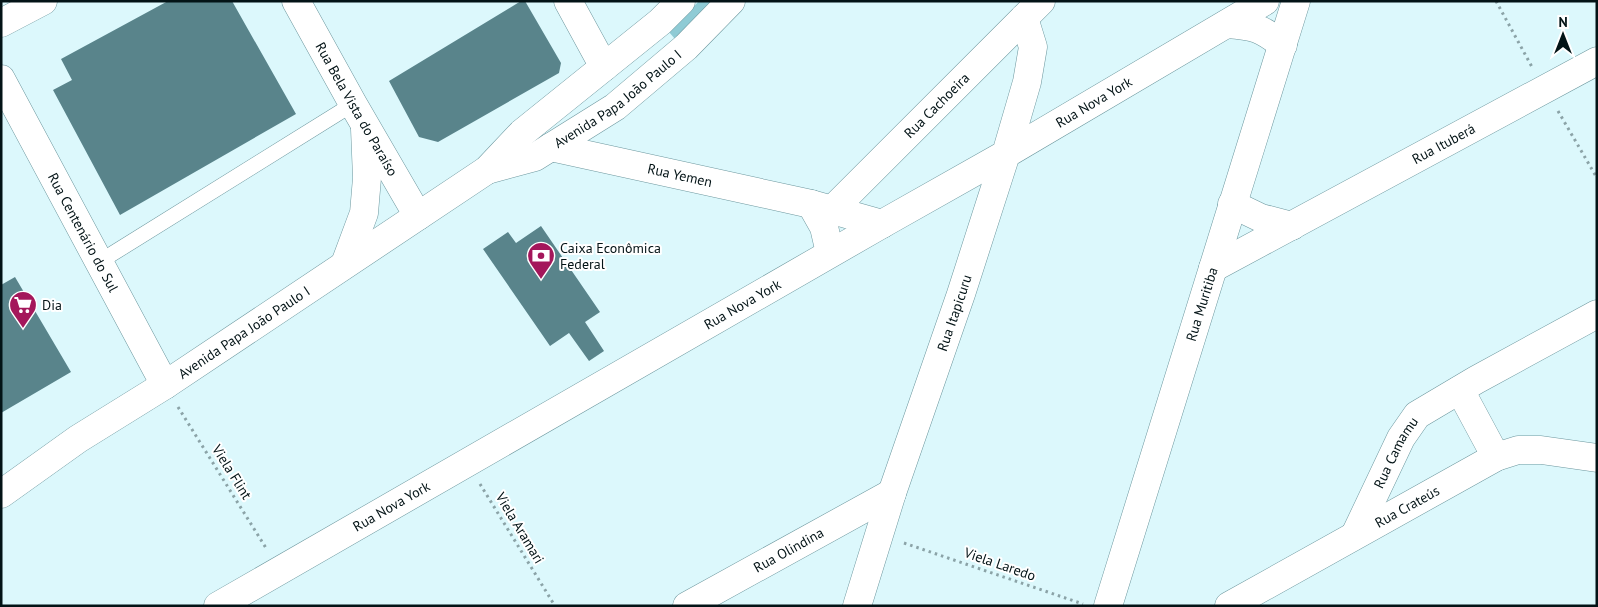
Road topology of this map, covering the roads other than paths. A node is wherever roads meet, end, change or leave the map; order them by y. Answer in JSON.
{"nodes":[{"id":1,"x":43,"y":1,"type":"edge"},
{"id":2,"x":296,"y":1,"type":"edge"},
{"id":3,"x":568,"y":1,"type":"edge"},
{"id":4,"x":681,"y":1,"type":"edge"},
{"id":5,"x":731,"y":1,"type":"edge"},
{"id":6,"x":1265,"y":1,"type":"edge"},
{"id":7,"x":1296,"y":1,"type":"edge"},
{"id":8,"x":1033,"y":9,"type":"edge"},
{"id":9,"x":1,"y":23,"type":"edge"},
{"id":10,"x":1227,"y":24,"type":"junction"},
{"id":11,"x":1283,"y":45,"type":"junction"},
{"id":12,"x":1597,"y":62,"type":"edge"},
{"id":13,"x":604,"y":67,"type":"junction"},
{"id":14,"x":1,"y":79,"type":"edge"},
{"id":15,"x":359,"y":113,"type":"junction"},
{"id":16,"x":551,"y":147,"type":"junction"},
{"id":17,"x":1006,"y":154,"type":"junction"},
{"id":18,"x":487,"y":170,"type":"junction"},
{"id":19,"x":1232,"y":204,"type":"junction"},
{"id":20,"x":821,"y":207,"type":"junction"},
{"id":21,"x":418,"y":216,"type":"junction"},
{"id":22,"x":882,"y":224,"type":"junction"},
{"id":23,"x":1292,"y":226,"type":"junction"},
{"id":24,"x":830,"y":254,"type":"junction"},
{"id":25,"x":99,"y":262,"type":"junction"},
{"id":26,"x":346,"y":264,"type":"junction"},
{"id":27,"x":1213,"y":268,"type":"junction"},
{"id":28,"x":1597,"y":314,"type":"edge"},
{"id":29,"x":165,"y":386,"type":"junction"},
{"id":30,"x":1460,"y":390,"type":"junction"},
{"id":31,"x":1496,"y":457,"type":"junction"},
{"id":32,"x":1597,"y":458,"type":"edge"},
{"id":33,"x":1,"y":494,"type":"edge"},
{"id":34,"x":892,"y":494,"type":"junction"},
{"id":35,"x":1355,"y":535,"type":"junction"},
{"id":36,"x":218,"y":606,"type":"edge"},
{"id":37,"x":687,"y":606,"type":"edge"},
{"id":38,"x":857,"y":606,"type":"edge"},
{"id":39,"x":1108,"y":606,"type":"edge"},
{"id":40,"x":1229,"y":606,"type":"edge"}],
"edges":[{"from":1,"to":9,"type":"street"},
{"from":2,"to":15,"type":"street","name":"Rua Bela Vista do Paraíso"},
{"from":3,"to":13,"type":"street"},
{"from":4,"to":13,"type":"street","name":"Avenida Papa João Paulo I"},
{"from":5,"to":16,"type":"street","name":"Avenida Papa João Paulo I"},
{"from":6,"to":10,"type":"street","name":"Rua Nova York"},
{"from":7,"to":11,"type":"street","name":"Rua Muritiba"},
{"from":8,"to":17,"type":"street","name":"Rua Itapicuru"},
{"from":8,"to":20,"type":"street","name":"Rua Cachoeira"},
{"from":10,"to":11,"type":"street"},
{"from":10,"to":17,"type":"street","name":"Rua Nova York"},
{"from":11,"to":19,"type":"street","name":"Rua Muritiba"},
{"from":12,"to":23,"type":"street","name":"Rua Ituberá"},
{"from":13,"to":18,"type":"street","name":"Avenida Papa João Paulo I"},
{"from":14,"to":25,"type":"street","name":"Rua Centenário do Sul"},
{"from":15,"to":21,"type":"street","name":"Rua Bela Vista do Paraíso"},
{"from":15,"to":25,"type":"lane"},
{"from":15,"to":26,"type":"street"},
{"from":16,"to":18,"type":"street","name":"Avenida Papa João Paulo I"},
{"from":16,"to":20,"type":"street","name":"Rua Yemen"},
{"from":17,"to":22,"type":"street","name":"Rua Nova York"},
{"from":17,"to":34,"type":"street","name":"Rua Itapicuru"},
{"from":18,"to":21,"type":"street","name":"Avenida Papa João Paulo I"},
{"from":19,"to":23,"type":"street"},
{"from":19,"to":27,"type":"street","name":"Rua Muritiba"},
{"from":20,"to":22,"type":"street","name":"Rua Yemen"},
{"from":20,"to":24,"type":"street"},
{"from":21,"to":26,"type":"street","name":"Avenida Papa João Paulo I"},
{"from":22,"to":24,"type":"street","name":"Rua Nova York"},
{"from":23,"to":27,"type":"street","name":"Rua Ituberá"},
{"from":24,"to":36,"type":"street","name":"Rua Nova York"},
{"from":25,"to":29,"type":"street","name":"Rua Centenário do Sul"},
{"from":26,"to":29,"type":"street","name":"Avenida Papa João Paulo I"},
{"from":27,"to":39,"type":"street","name":"Rua Muritiba"},
{"from":28,"to":30,"type":"street","name":"Rua Camamu"},
{"from":29,"to":33,"type":"street","name":"Avenida Papa João Paulo I"},
{"from":30,"to":31,"type":"street"},
{"from":30,"to":35,"type":"street","name":"Rua Camamu"},
{"from":31,"to":32,"type":"street","name":"Rua Crateús"},
{"from":31,"to":35,"type":"street","name":"Rua Crateús"},
{"from":34,"to":37,"type":"street","name":"Rua Olindina"},
{"from":34,"to":38,"type":"street","name":"Rua Itapicuru"},
{"from":35,"to":40,"type":"street","name":"Rua Crateús"}]}
